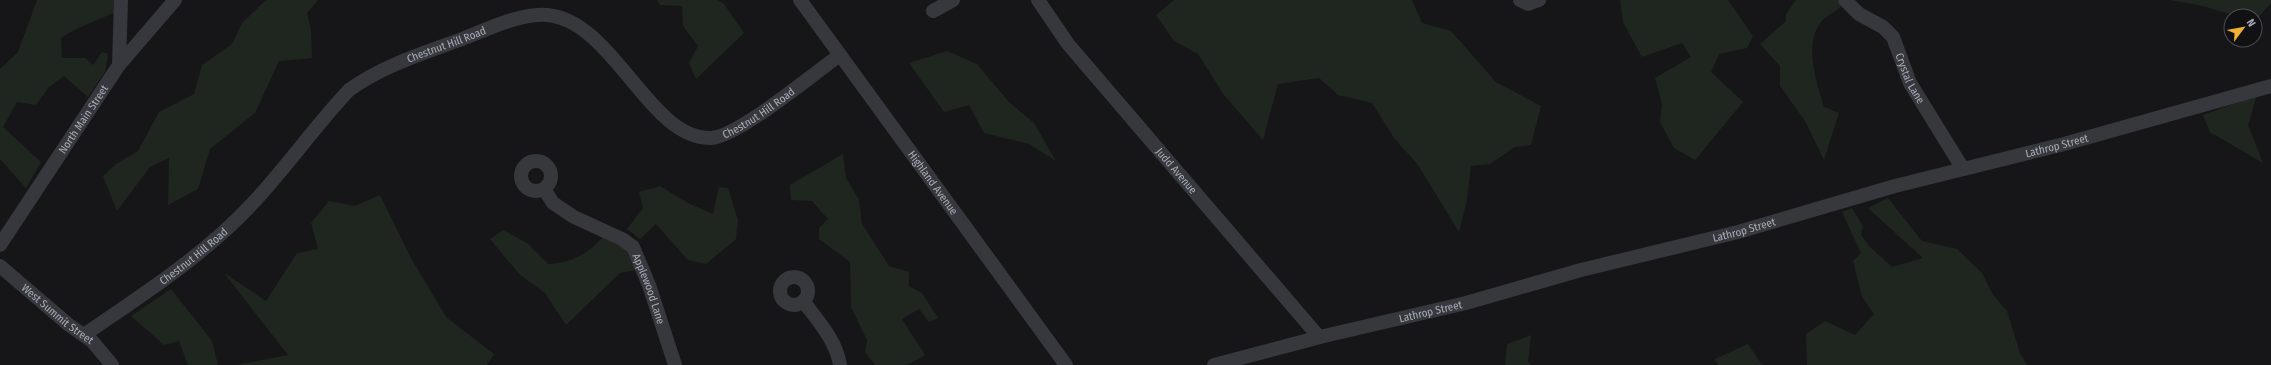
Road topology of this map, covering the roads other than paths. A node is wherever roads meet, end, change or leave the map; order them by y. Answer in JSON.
{"nodes":[{"id":1,"x":121,"y":0,"type":"edge"},
{"id":2,"x":175,"y":0,"type":"edge"},
{"id":3,"x":800,"y":0,"type":"edge"},
{"id":4,"x":953,"y":0,"type":"edge"},
{"id":5,"x":1038,"y":0,"type":"edge"},
{"id":6,"x":1520,"y":0,"type":"edge"},
{"id":7,"x":1539,"y":0,"type":"edge"},
{"id":8,"x":1845,"y":0,"type":"edge"},
{"id":9,"x":933,"y":11,"type":"dead end"},
{"id":10,"x":840,"y":56,"type":"junction"},
{"id":11,"x":119,"y":65,"type":"junction"},
{"id":12,"x":2271,"y":86,"type":"edge"},
{"id":13,"x":1963,"y":169,"type":"junction"},
{"id":14,"x":544,"y":189,"type":"dead end"},
{"id":15,"x":0,"y":245,"type":"edge"},
{"id":16,"x":0,"y":266,"type":"edge"},
{"id":17,"x":803,"y":301,"type":"dead end"},
{"id":18,"x":84,"y":335,"type":"junction"},
{"id":19,"x":1319,"y":337,"type":"junction"},
{"id":20,"x":112,"y":365,"type":"edge"},
{"id":21,"x":675,"y":365,"type":"edge"},
{"id":22,"x":840,"y":365,"type":"edge"},
{"id":23,"x":1066,"y":365,"type":"edge"},
{"id":24,"x":1214,"y":365,"type":"edge"}],
"edges":[{"from":1,"to":11,"type":"street"},
{"from":2,"to":11,"type":"street","name":"North Main Street"},
{"from":3,"to":10,"type":"street","name":"Highland Avenue"},
{"from":4,"to":9,"type":"street"},
{"from":5,"to":19,"type":"street","name":"Judd Avenue"},
{"from":6,"to":7,"type":"street"},
{"from":8,"to":13,"type":"street","name":"Crystal Lane"},
{"from":10,"to":18,"type":"street","name":"Chestnut Hill Road"},
{"from":10,"to":23,"type":"street","name":"Highland Avenue"},
{"from":11,"to":15,"type":"street","name":"North Main Street"},
{"from":12,"to":13,"type":"street","name":"Lathrop Street"},
{"from":13,"to":19,"type":"street","name":"Lathrop Street"},
{"from":14,"to":21,"type":"street","name":"Applewood Lane"},
{"from":16,"to":18,"type":"street","name":"West Summit Street"},
{"from":17,"to":22,"type":"street"},
{"from":18,"to":20,"type":"street","name":"West Summit Street"},
{"from":19,"to":24,"type":"street","name":"Lathrop Street"}]}
